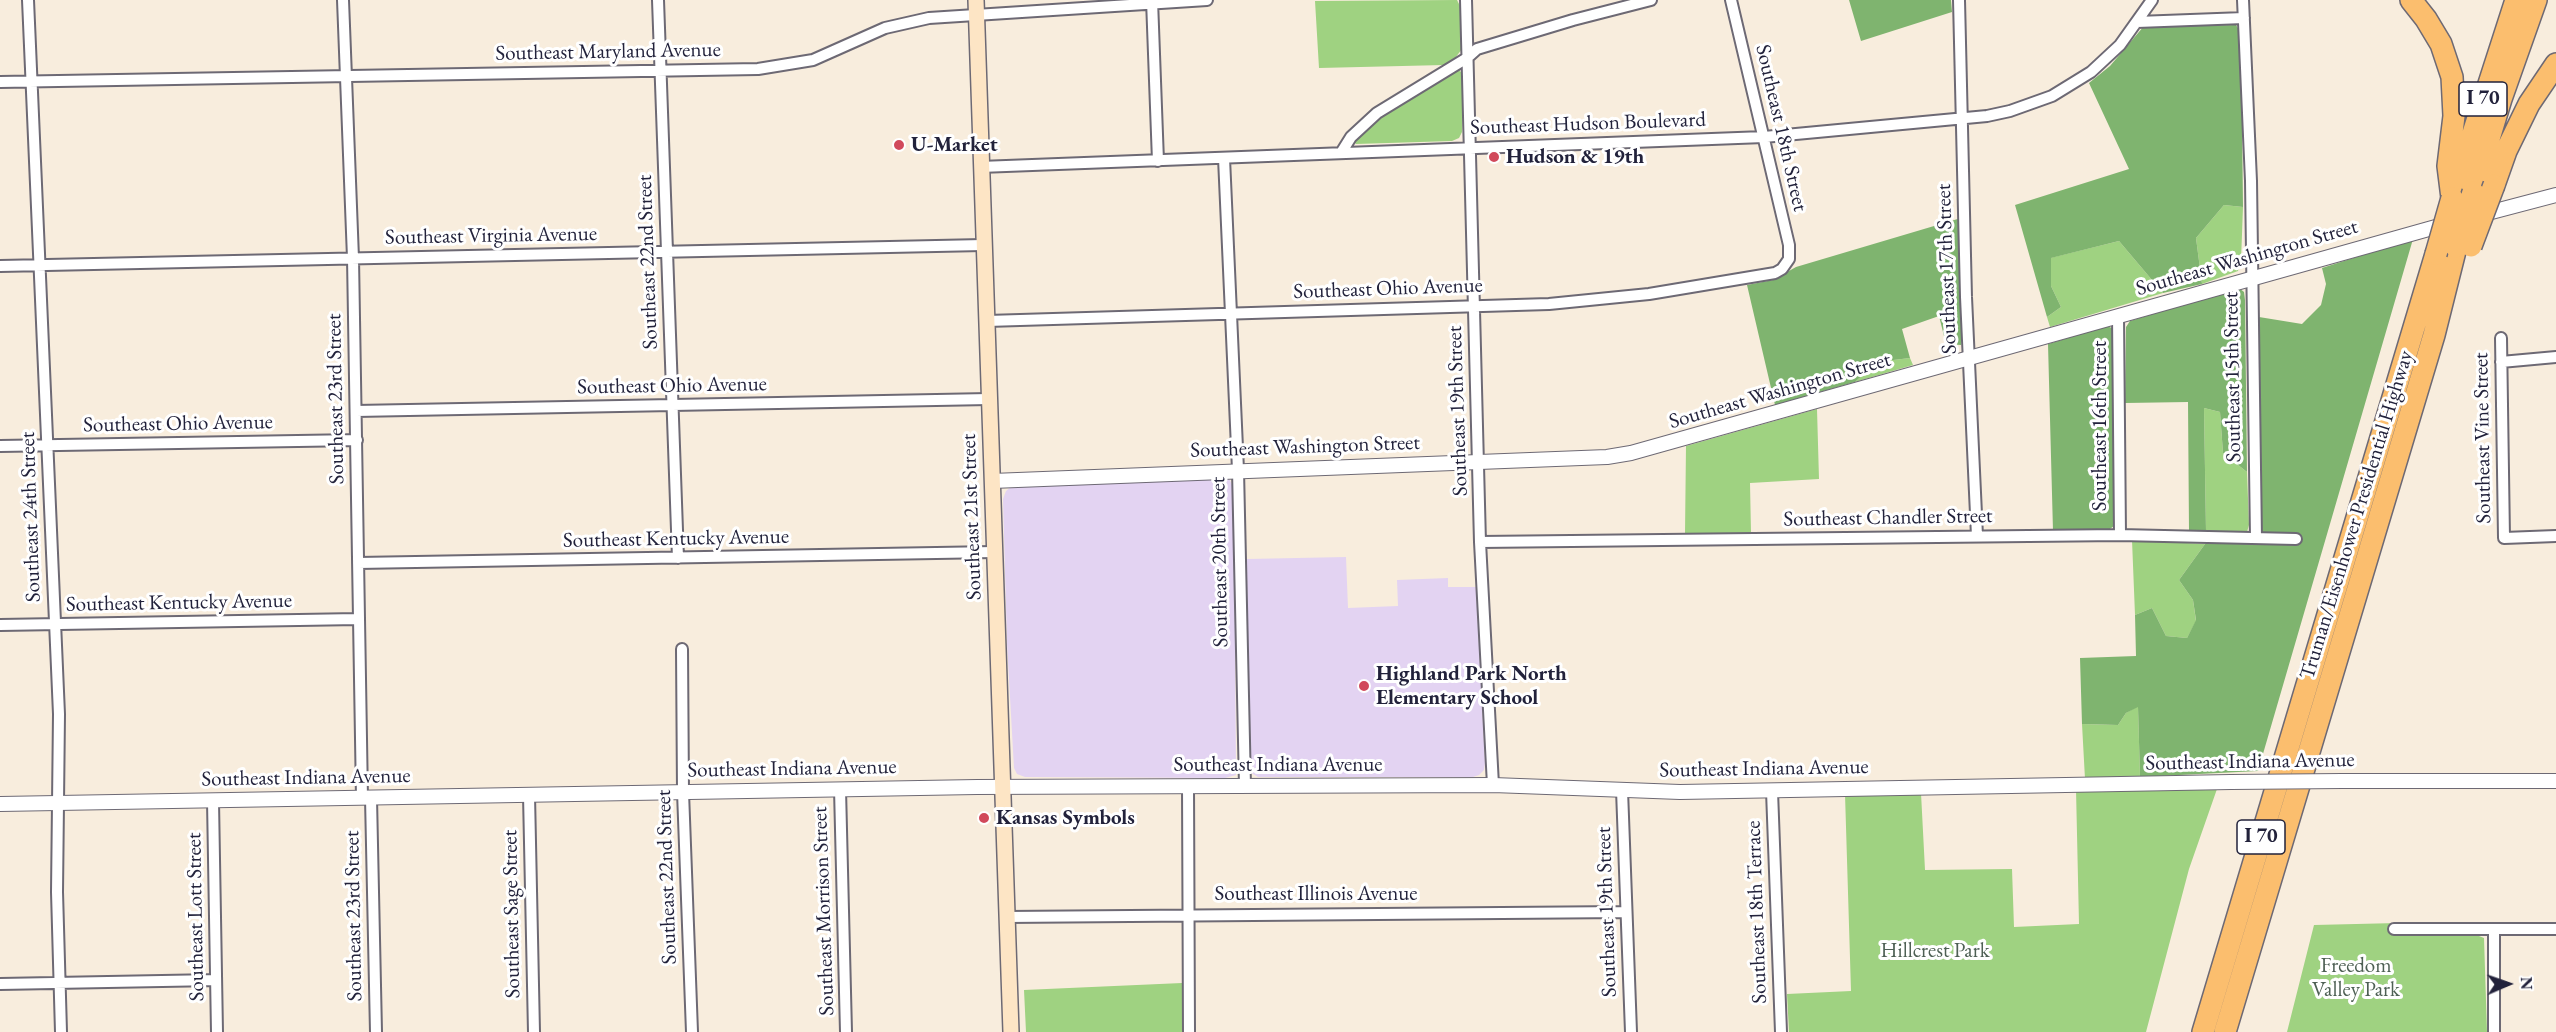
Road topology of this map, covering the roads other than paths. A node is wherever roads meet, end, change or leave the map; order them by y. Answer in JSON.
{"nodes":[{"id":1,"x":28,"y":0,"type":"edge"},
{"id":2,"x":343,"y":0,"type":"edge"},
{"id":3,"x":658,"y":0,"type":"edge"},
{"id":4,"x":1207,"y":0,"type":"edge"},
{"id":5,"x":1466,"y":0,"type":"edge"},
{"id":6,"x":1651,"y":0,"type":"edge"},
{"id":7,"x":1731,"y":0,"type":"edge"},
{"id":8,"x":1959,"y":0,"type":"edge"},
{"id":9,"x":2152,"y":0,"type":"edge"},
{"id":10,"x":2243,"y":0,"type":"edge"},
{"id":11,"x":2411,"y":0,"type":"edge"},
{"id":12,"x":2516,"y":0,"type":"edge"},
{"id":13,"x":2536,"y":0,"type":"edge"},
{"id":14,"x":1152,"y":2,"type":"edge"},
{"id":15,"x":976,"y":7,"type":"edge"},
{"id":16,"x":2244,"y":18,"type":"junction"},
{"id":17,"x":2137,"y":22,"type":"junction"},
{"id":18,"x":1467,"y":58,"type":"junction"},
{"id":19,"x":2556,"y":64,"type":"edge"},
{"id":20,"x":662,"y":70,"type":"junction"},
{"id":21,"x":346,"y":76,"type":"junction"},
{"id":22,"x":0,"y":82,"type":"edge"},
{"id":23,"x":32,"y":82,"type":"junction"},
{"id":24,"x":1961,"y":119,"type":"junction"},
{"id":25,"x":1764,"y":137,"type":"junction"},
{"id":26,"x":1468,"y":147,"type":"junction"},
{"id":27,"x":1341,"y":153,"type":"junction"},
{"id":28,"x":1224,"y":158,"type":"junction"},
{"id":29,"x":1158,"y":160,"type":"junction"},
{"id":30,"x":980,"y":167,"type":"junction"},
{"id":31,"x":2556,"y":195,"type":"edge"},
{"id":32,"x":2452,"y":198,"type":"junction"},
{"id":33,"x":983,"y":245,"type":"junction"},
{"id":34,"x":2463,"y":246,"type":"junction"},
{"id":35,"x":668,"y":251,"type":"junction"},
{"id":36,"x":353,"y":258,"type":"junction"},
{"id":37,"x":1786,"y":264,"type":"joint"},
{"id":38,"x":40,"y":265,"type":"junction"},
{"id":39,"x":0,"y":266,"type":"edge"},
{"id":40,"x":2251,"y":279,"type":"junction"},
{"id":41,"x":1474,"y":305,"type":"junction"},
{"id":42,"x":1230,"y":313,"type":"junction"},
{"id":43,"x":2118,"y":316,"type":"junction"},
{"id":44,"x":987,"y":321,"type":"junction"},
{"id":45,"x":2500,"y":338,"type":"dead end"},
{"id":46,"x":2556,"y":357,"type":"edge"},
{"id":47,"x":1969,"y":358,"type":"junction"},
{"id":48,"x":2501,"y":362,"type":"junction"},
{"id":49,"x":989,"y":399,"type":"junction"},
{"id":50,"x":672,"y":405,"type":"junction"},
{"id":51,"x":356,"y":411,"type":"junction"},
{"id":52,"x":357,"y":440,"type":"junction"},
{"id":53,"x":47,"y":445,"type":"junction"},
{"id":54,"x":0,"y":446,"type":"edge"},
{"id":55,"x":1480,"y":461,"type":"junction"},
{"id":56,"x":1238,"y":470,"type":"junction"},
{"id":57,"x":992,"y":481,"type":"junction"},
{"id":58,"x":1977,"y":536,"type":"junction"},
{"id":59,"x":2120,"y":536,"type":"junction"},
{"id":60,"x":2556,"y":536,"type":"edge"},
{"id":61,"x":2256,"y":538,"type":"junction"},
{"id":62,"x":2296,"y":539,"type":"dead end"},
{"id":63,"x":1480,"y":542,"type":"junction"},
{"id":64,"x":994,"y":552,"type":"junction"},
{"id":65,"x":678,"y":558,"type":"junction"},
{"id":66,"x":358,"y":563,"type":"junction"},
{"id":67,"x":358,"y":619,"type":"junction"},
{"id":68,"x":54,"y":624,"type":"junction"},
{"id":69,"x":0,"y":625,"type":"edge"},
{"id":70,"x":682,"y":649,"type":"dead end"},
{"id":71,"x":2556,"y":781,"type":"edge"},
{"id":72,"x":1492,"y":784,"type":"junction"},
{"id":73,"x":1188,"y":786,"type":"junction"},
{"id":74,"x":1245,"y":786,"type":"junction"},
{"id":75,"x":1001,"y":787,"type":"junction"},
{"id":76,"x":840,"y":789,"type":"junction"},
{"id":77,"x":1622,"y":790,"type":"junction"},
{"id":78,"x":1772,"y":791,"type":"junction"},
{"id":79,"x":683,"y":792,"type":"junction"},
{"id":80,"x":529,"y":795,"type":"junction"},
{"id":81,"x":366,"y":798,"type":"junction"},
{"id":82,"x":213,"y":801,"type":"junction"},
{"id":83,"x":58,"y":803,"type":"junction"},
{"id":84,"x":0,"y":804,"type":"edge"},
{"id":85,"x":1626,"y":912,"type":"junction"},
{"id":86,"x":1188,"y":915,"type":"junction"},
{"id":87,"x":1006,"y":917,"type":"junction"},
{"id":88,"x":2394,"y":929,"type":"dead end"},
{"id":89,"x":2494,"y":929,"type":"junction"},
{"id":90,"x":2556,"y":929,"type":"edge"},
{"id":91,"x":216,"y":980,"type":"junction"},
{"id":92,"x":59,"y":983,"type":"junction"},
{"id":93,"x":0,"y":984,"type":"edge"},
{"id":94,"x":61,"y":1032,"type":"edge"},
{"id":95,"x":217,"y":1032,"type":"edge"},
{"id":96,"x":376,"y":1032,"type":"edge"},
{"id":97,"x":534,"y":1032,"type":"edge"},
{"id":98,"x":692,"y":1032,"type":"edge"},
{"id":99,"x":846,"y":1032,"type":"edge"},
{"id":100,"x":1011,"y":1032,"type":"edge"},
{"id":101,"x":1190,"y":1032,"type":"edge"},
{"id":102,"x":1631,"y":1032,"type":"edge"},
{"id":103,"x":1781,"y":1032,"type":"edge"},
{"id":104,"x":2203,"y":1032,"type":"edge"},
{"id":105,"x":2225,"y":1032,"type":"edge"},
{"id":106,"x":2494,"y":1032,"type":"edge"}],
"edges":[{"from":1,"to":23,"type":"street","name":"Southeast 24th Street"},
{"from":2,"to":21,"type":"street","name":"Southeast 23rd Street"},
{"from":3,"to":20,"type":"street","name":"Southeast 22nd Street"},
{"from":4,"to":14,"type":"street","name":"Southeast Maryland Avenue"},
{"from":5,"to":18,"type":"street","name":"Southeast 19th Street"},
{"from":6,"to":18,"type":"street"},
{"from":7,"to":25,"type":"street","name":"Southeast 18th Street"},
{"from":8,"to":24,"type":"street","name":"Southeast 17th Street"},
{"from":9,"to":17,"type":"street","name":"Southeast Hudson Boulevard"},
{"from":10,"to":16,"type":"street","name":"Southeast 15th Street"},
{"from":11,"to":32,"type":"highway"},
{"from":12,"to":32,"type":"highway","name":"Truman/Eisenhower Presidential Highway","number":"I 70"},
{"from":13,"to":34,"type":"highway","name":"Truman/Eisenhower Presidential Highway","number":"I 70","bridge":true},
{"from":14,"to":15,"type":"street","name":"Southeast Maryland Avenue"},
{"from":14,"to":29,"type":"street"},
{"from":15,"to":20,"type":"street","name":"Southeast Maryland Avenue"},
{"from":15,"to":30,"type":"main road","name":"Southeast 21st Street"},
{"from":16,"to":17,"type":"street"},
{"from":16,"to":40,"type":"street","name":"Southeast 15th Street"},
{"from":17,"to":24,"type":"street","name":"Southeast Hudson Boulevard"},
{"from":18,"to":26,"type":"street","name":"Southeast 19th Street"},
{"from":18,"to":27,"type":"street"},
{"from":19,"to":34,"type":"highway","bridge":true},
{"from":20,"to":21,"type":"street","name":"Southeast Maryland Avenue"},
{"from":20,"to":35,"type":"street","name":"Southeast 22nd Street"},
{"from":21,"to":23,"type":"street","name":"Southeast Maryland Avenue"},
{"from":21,"to":36,"type":"street","name":"Southeast 23rd Street"},
{"from":22,"to":23,"type":"street","name":"Southeast Maryland Avenue"},
{"from":23,"to":38,"type":"street","name":"Southeast 24th Street"},
{"from":24,"to":25,"type":"street","name":"Southeast Hudson Boulevard"},
{"from":24,"to":47,"type":"street","name":"Southeast 17th Street"},
{"from":25,"to":26,"type":"street","name":"Southeast Hudson Boulevard"},
{"from":25,"to":37,"type":"street","name":"Southeast 18th Street"},
{"from":26,"to":27,"type":"street","name":"Southeast Hudson Boulevard"},
{"from":26,"to":41,"type":"street","name":"Southeast 19th Street"},
{"from":27,"to":28,"type":"street","name":"Southeast Hudson Boulevard"},
{"from":28,"to":29,"type":"street","name":"Southeast Hudson Boulevard"},
{"from":28,"to":42,"type":"street","name":"Southeast 20th Street"},
{"from":29,"to":30,"type":"street","name":"Southeast Hudson Boulevard"},
{"from":30,"to":33,"type":"main road","name":"Southeast 21st Street"},
{"from":31,"to":40,"type":"street","name":"Southeast Washington Street"},
{"from":32,"to":104,"type":"highway","name":"Truman/Eisenhower Presidential Highway","number":"I 70","bridge":true},
{"from":33,"to":35,"type":"street","name":"Southeast Virginia Avenue"},
{"from":33,"to":44,"type":"main road","name":"Southeast 21st Street"},
{"from":34,"to":105,"type":"highway","name":"Truman/Eisenhower Presidential Highway","number":"I 70"},
{"from":35,"to":36,"type":"street","name":"Southeast Virginia Avenue"},
{"from":35,"to":50,"type":"street","name":"Southeast 22nd Street"},
{"from":36,"to":38,"type":"street","name":"Southeast Virginia Avenue"},
{"from":36,"to":51,"type":"street","name":"Southeast 23rd Street"},
{"from":37,"to":41,"type":"street","name":"Southeast Ohio Avenue"},
{"from":38,"to":39,"type":"street","name":"Southeast Virginia Avenue"},
{"from":38,"to":53,"type":"street","name":"Southeast 24th Street"},
{"from":40,"to":43,"type":"street","name":"Southeast Washington Street"},
{"from":40,"to":61,"type":"street","name":"Southeast 15th Street"},
{"from":41,"to":42,"type":"street","name":"Southeast Ohio Avenue"},
{"from":41,"to":55,"type":"street","name":"Southeast 19th Street"},
{"from":42,"to":44,"type":"street","name":"Southeast Ohio Avenue"},
{"from":42,"to":56,"type":"street","name":"Southeast 20th Street"},
{"from":43,"to":47,"type":"street","name":"Southeast Washington Street"},
{"from":43,"to":59,"type":"street","name":"Southeast 16th Street"},
{"from":44,"to":49,"type":"main road","name":"Southeast 21st Street"},
{"from":45,"to":48,"type":"street","name":"Southeast Vine Street"},
{"from":46,"to":48,"type":"street"},
{"from":47,"to":55,"type":"street","name":"Southeast Washington Street"},
{"from":47,"to":58,"type":"street","name":"Southeast 17th Street"},
{"from":48,"to":60,"type":"street","name":"Southeast Vine Street"},
{"from":49,"to":50,"type":"street","name":"Southeast Ohio Avenue"},
{"from":49,"to":57,"type":"main road","name":"Southeast 21st Street"},
{"from":50,"to":51,"type":"street","name":"Southeast Ohio Avenue"},
{"from":50,"to":65,"type":"street","name":"Southeast 22nd Street"},
{"from":51,"to":52,"type":"street","name":"Southeast 23rd Street"},
{"from":52,"to":53,"type":"street","name":"Southeast Ohio Avenue"},
{"from":52,"to":66,"type":"street","name":"Southeast 23rd Street"},
{"from":53,"to":54,"type":"street","name":"Southeast Ohio Avenue"},
{"from":53,"to":68,"type":"street","name":"Southeast 24th Street"},
{"from":55,"to":56,"type":"street","name":"Southeast Washington Street"},
{"from":55,"to":63,"type":"street","name":"Southeast 19th Street"},
{"from":56,"to":57,"type":"street","name":"Southeast Washington Street"},
{"from":56,"to":74,"type":"street","name":"Southeast 20th Street"},
{"from":57,"to":64,"type":"main road","name":"Southeast 21st Street"},
{"from":58,"to":59,"type":"street","name":"Southeast Chandler Street"},
{"from":58,"to":63,"type":"street","name":"Southeast Chandler Street"},
{"from":59,"to":61,"type":"street","name":"Southeast Chandler Street"},
{"from":61,"to":62,"type":"street","name":"Southeast Chandler Street"},
{"from":63,"to":72,"type":"street","name":"Southeast 19th Street"},
{"from":64,"to":65,"type":"street","name":"Southeast Kentucky Avenue"},
{"from":64,"to":75,"type":"main road","name":"Southeast 21st Street"},
{"from":65,"to":66,"type":"street","name":"Southeast Kentucky Avenue"},
{"from":66,"to":67,"type":"street","name":"Southeast 23rd Street"},
{"from":67,"to":68,"type":"street","name":"Southeast Kentucky Avenue"},
{"from":67,"to":81,"type":"street","name":"Southeast 23rd Street"},
{"from":68,"to":69,"type":"street","name":"Southeast Kentucky Avenue"},
{"from":68,"to":83,"type":"street","name":"Southeast 24th Street"},
{"from":70,"to":79,"type":"street","name":"Southeast 22nd Street"},
{"from":71,"to":78,"type":"street","name":"Southeast Indiana Avenue","bridge":true},
{"from":72,"to":74,"type":"street","name":"Southeast Indiana Avenue"},
{"from":72,"to":77,"type":"street","name":"Southeast Indiana Avenue"},
{"from":73,"to":74,"type":"street","name":"Southeast Indiana Avenue"},
{"from":73,"to":75,"type":"street","name":"Southeast Indiana Avenue"},
{"from":73,"to":86,"type":"street"},
{"from":75,"to":76,"type":"street","name":"Southeast Indiana Avenue"},
{"from":75,"to":87,"type":"main road","name":"Southeast 21st Street"},
{"from":76,"to":79,"type":"street","name":"Southeast Indiana Avenue"},
{"from":76,"to":99,"type":"street","name":"Southeast Morrison Street"},
{"from":77,"to":78,"type":"street","name":"Southeast Indiana Avenue"},
{"from":77,"to":85,"type":"street","name":"Southeast 19th Street"},
{"from":78,"to":103,"type":"street","name":"Southeast 18th Terrace"},
{"from":79,"to":80,"type":"street","name":"Southeast Indiana Avenue"},
{"from":79,"to":98,"type":"street","name":"Southeast 22nd Street"},
{"from":80,"to":81,"type":"street","name":"Southeast Indiana Avenue"},
{"from":80,"to":97,"type":"street","name":"Southeast Sage Street"},
{"from":81,"to":82,"type":"street","name":"Southeast Indiana Avenue"},
{"from":81,"to":96,"type":"street","name":"Southeast 23rd Street"},
{"from":82,"to":83,"type":"street","name":"Southeast Indiana Avenue"},
{"from":82,"to":91,"type":"street","name":"Southeast Lott Street"},
{"from":83,"to":84,"type":"street","name":"Southeast Indiana Avenue"},
{"from":83,"to":92,"type":"street","name":"Southeast 24th Street"},
{"from":85,"to":86,"type":"street","name":"Southeast Illinois Avenue"},
{"from":85,"to":102,"type":"street","name":"Southeast 19th Street"},
{"from":86,"to":87,"type":"street","name":"Southeast Illinois Avenue"},
{"from":86,"to":101,"type":"street"},
{"from":87,"to":100,"type":"main road","name":"Southeast 21st Street"},
{"from":88,"to":89,"type":"street"},
{"from":89,"to":90,"type":"street"},
{"from":89,"to":106,"type":"street"},
{"from":91,"to":92,"type":"street"},
{"from":91,"to":95,"type":"street","name":"Southeast Lott Street"},
{"from":92,"to":93,"type":"street"},
{"from":92,"to":94,"type":"street","name":"Southeast 24th Street"}]}
